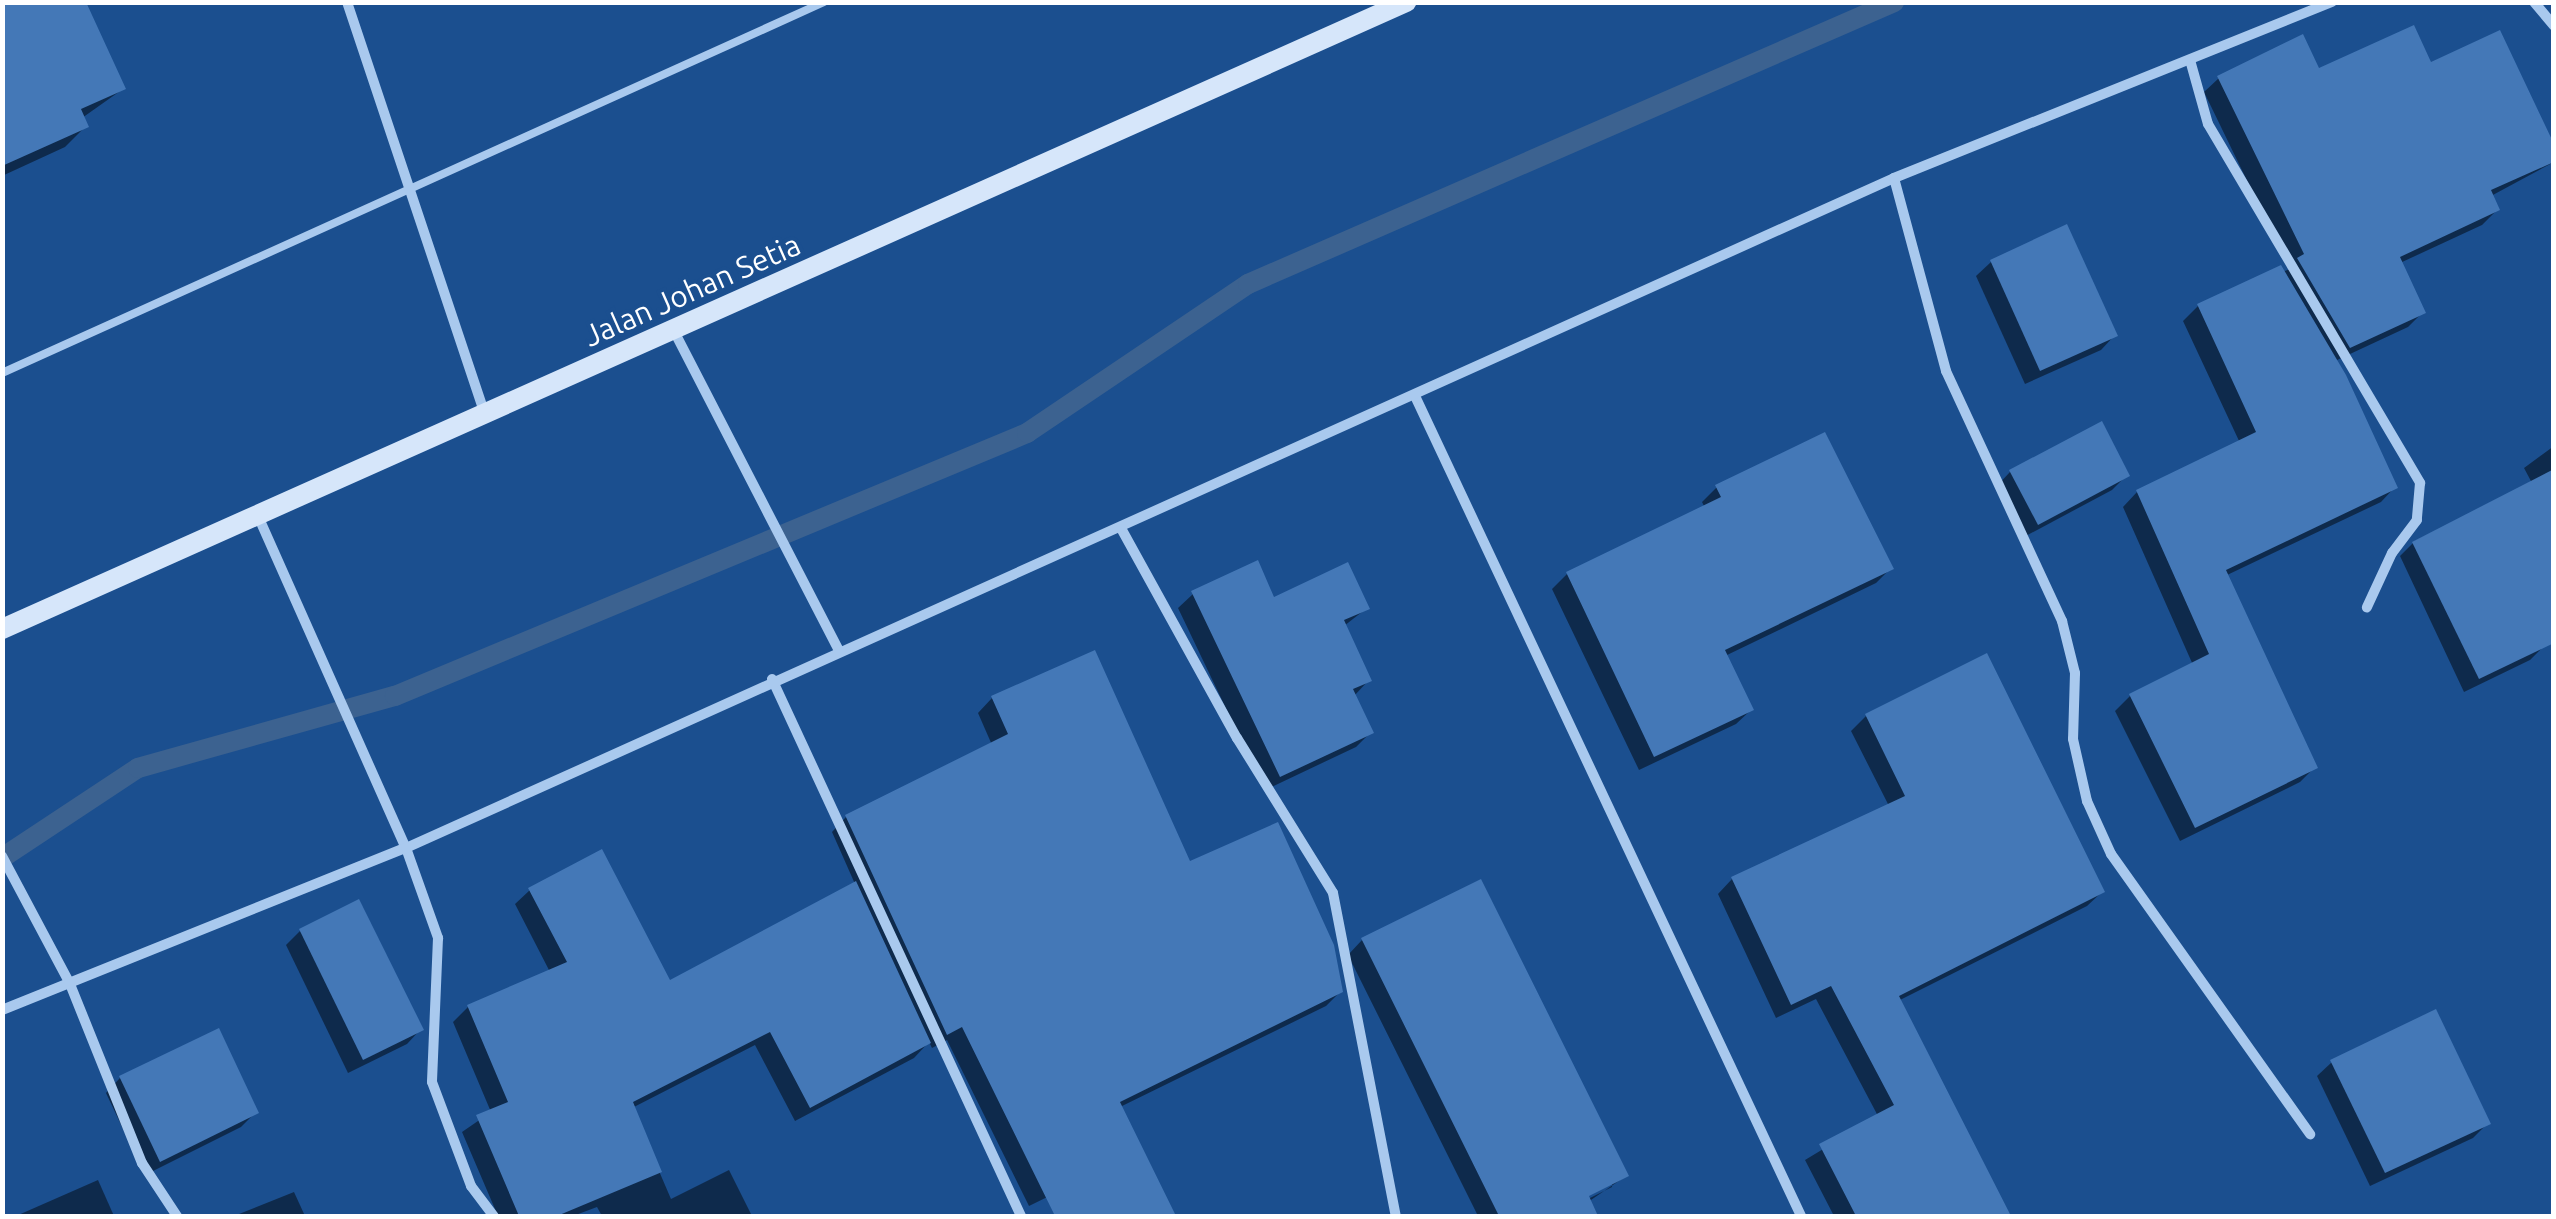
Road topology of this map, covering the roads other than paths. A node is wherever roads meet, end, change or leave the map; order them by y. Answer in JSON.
{"nodes":[{"id":1,"x":348,"y":2,"type":"edge"},
{"id":2,"x":824,"y":2,"type":"edge"},
{"id":3,"x":1406,"y":2,"type":"edge"},
{"id":4,"x":2332,"y":2,"type":"edge"},
{"id":5,"x":2534,"y":2,"type":"edge"},
{"id":6,"x":2554,"y":26,"type":"edge"},
{"id":7,"x":2190,"y":60,"type":"junction"},
{"id":8,"x":1894,"y":178,"type":"junction"},
{"id":9,"x":413,"y":189,"type":"junction"},
{"id":10,"x":674,"y":331,"type":"junction"},
{"id":11,"x":2,"y":373,"type":"edge"},
{"id":12,"x":1415,"y":396,"type":"junction"},
{"id":13,"x":486,"y":416,"type":"junction"},
{"id":14,"x":258,"y":516,"type":"junction"},
{"id":15,"x":1122,"y":530,"type":"junction"},
{"id":16,"x":2367,"y":607,"type":"dead end"},
{"id":17,"x":2,"y":629,"type":"edge"},
{"id":18,"x":839,"y":650,"type":"junction"},
{"id":19,"x":772,"y":679,"type":"junction"},
{"id":20,"x":406,"y":848,"type":"junction"},
{"id":21,"x":2,"y":856,"type":"edge"},
{"id":22,"x":70,"y":984,"type":"junction"},
{"id":23,"x":2,"y":1010,"type":"edge"},
{"id":24,"x":2310,"y":1134,"type":"dead end"},
{"id":25,"x":178,"y":1216,"type":"edge"},
{"id":26,"x":494,"y":1216,"type":"edge"},
{"id":27,"x":1021,"y":1216,"type":"edge"},
{"id":28,"x":1396,"y":1216,"type":"edge"},
{"id":29,"x":1801,"y":1216,"type":"edge"}],
"edges":[{"from":1,"to":9,"type":"street"},
{"from":2,"to":9,"type":"lane"},
{"from":3,"to":10,"type":"main road","name":"Jalan Johan Setia"},
{"from":4,"to":7,"type":"street"},
{"from":5,"to":6,"type":"street"},
{"from":7,"to":8,"type":"street"},
{"from":7,"to":16,"type":"street"},
{"from":8,"to":12,"type":"street"},
{"from":8,"to":24,"type":"street"},
{"from":9,"to":11,"type":"lane"},
{"from":9,"to":13,"type":"street"},
{"from":10,"to":13,"type":"main road","name":"Jalan Johan Setia"},
{"from":10,"to":18,"type":"street"},
{"from":12,"to":15,"type":"street"},
{"from":12,"to":29,"type":"street"},
{"from":13,"to":14,"type":"main road","name":"Jalan Johan Setia"},
{"from":14,"to":17,"type":"main road","name":"Jalan Johan Setia"},
{"from":14,"to":20,"type":"street"},
{"from":15,"to":18,"type":"street"},
{"from":15,"to":28,"type":"street"},
{"from":18,"to":19,"type":"street"},
{"from":19,"to":20,"type":"street"},
{"from":19,"to":27,"type":"street"},
{"from":20,"to":22,"type":"street"},
{"from":20,"to":26,"type":"street"},
{"from":21,"to":22,"type":"street"},
{"from":22,"to":23,"type":"street"},
{"from":22,"to":25,"type":"street"}]}
